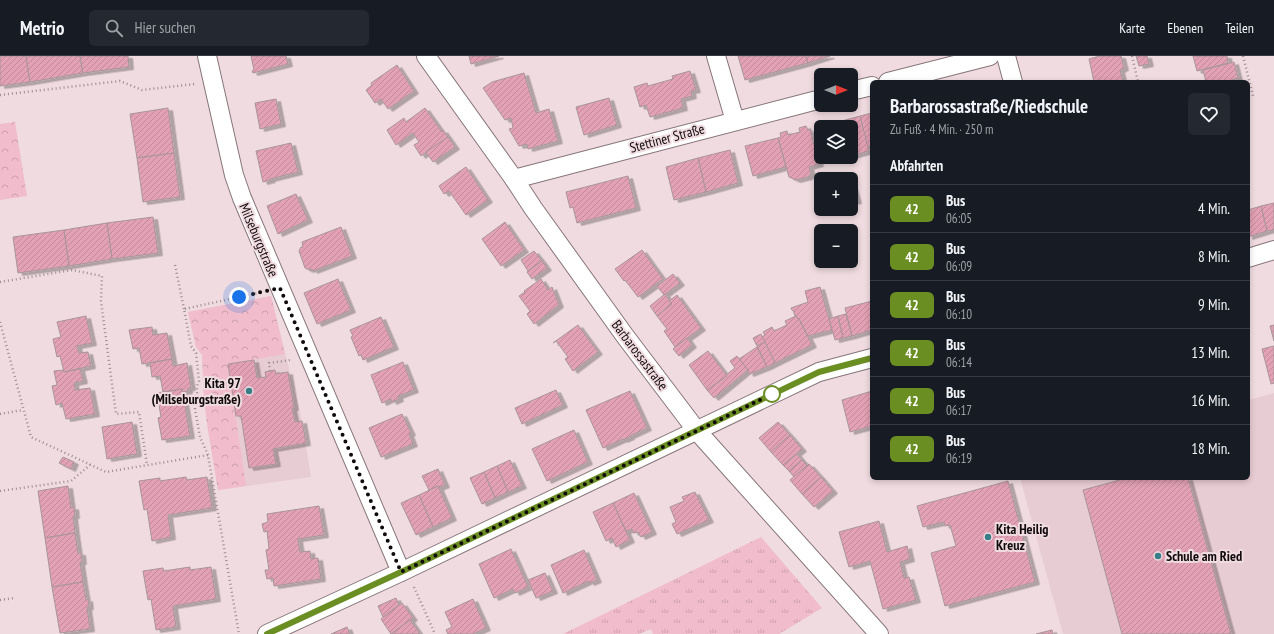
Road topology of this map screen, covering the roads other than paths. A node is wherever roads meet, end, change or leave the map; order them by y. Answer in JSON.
{"nodes":[{"id":1,"x":207,"y":56,"type":"edge"},
{"id":2,"x":426,"y":56,"type":"edge"},
{"id":3,"x":716,"y":56,"type":"edge"},
{"id":4,"x":1005,"y":56,"type":"edge"},
{"id":5,"x":897,"y":80,"type":"edge"},
{"id":6,"x":1012,"y":80,"type":"edge"},
{"id":7,"x":870,"y":86,"type":"edge"},
{"id":8,"x":858,"y":89,"type":"edge"},
{"id":9,"x":814,"y":101,"type":"edge"},
{"id":10,"x":735,"y":121,"type":"junction"},
{"id":11,"x":514,"y":179,"type":"junction"},
{"id":12,"x":1274,"y":250,"type":"edge"},
{"id":13,"x":1250,"y":257,"type":"edge"},
{"id":14,"x":870,"y":359,"type":"edge"},
{"id":15,"x":697,"y":431,"type":"junction"},
{"id":16,"x":401,"y":572,"type":"junction"},
{"id":17,"x":267,"y":634,"type":"edge"},
{"id":18,"x":879,"y":634,"type":"edge"}],
"edges":[{"from":1,"to":16,"type":"street","name":"Milseburgstraße"},
{"from":2,"to":11,"type":"street","name":"Barbarossastraße"},
{"from":3,"to":10,"type":"street"},
{"from":4,"to":5,"type":"street"},
{"from":4,"to":6,"type":"street"},
{"from":7,"to":8,"type":"street"},
{"from":9,"to":10,"type":"street","name":"Stettiner Straße"},
{"from":10,"to":11,"type":"street","name":"Stettiner Straße"},
{"from":11,"to":15,"type":"street","name":"Barbarossastraße"},
{"from":12,"to":13,"type":"street"},
{"from":14,"to":15,"type":"street"},
{"from":15,"to":16,"type":"street"},
{"from":15,"to":18,"type":"street","name":"Barbarossastraße"},
{"from":16,"to":17,"type":"street"}]}
